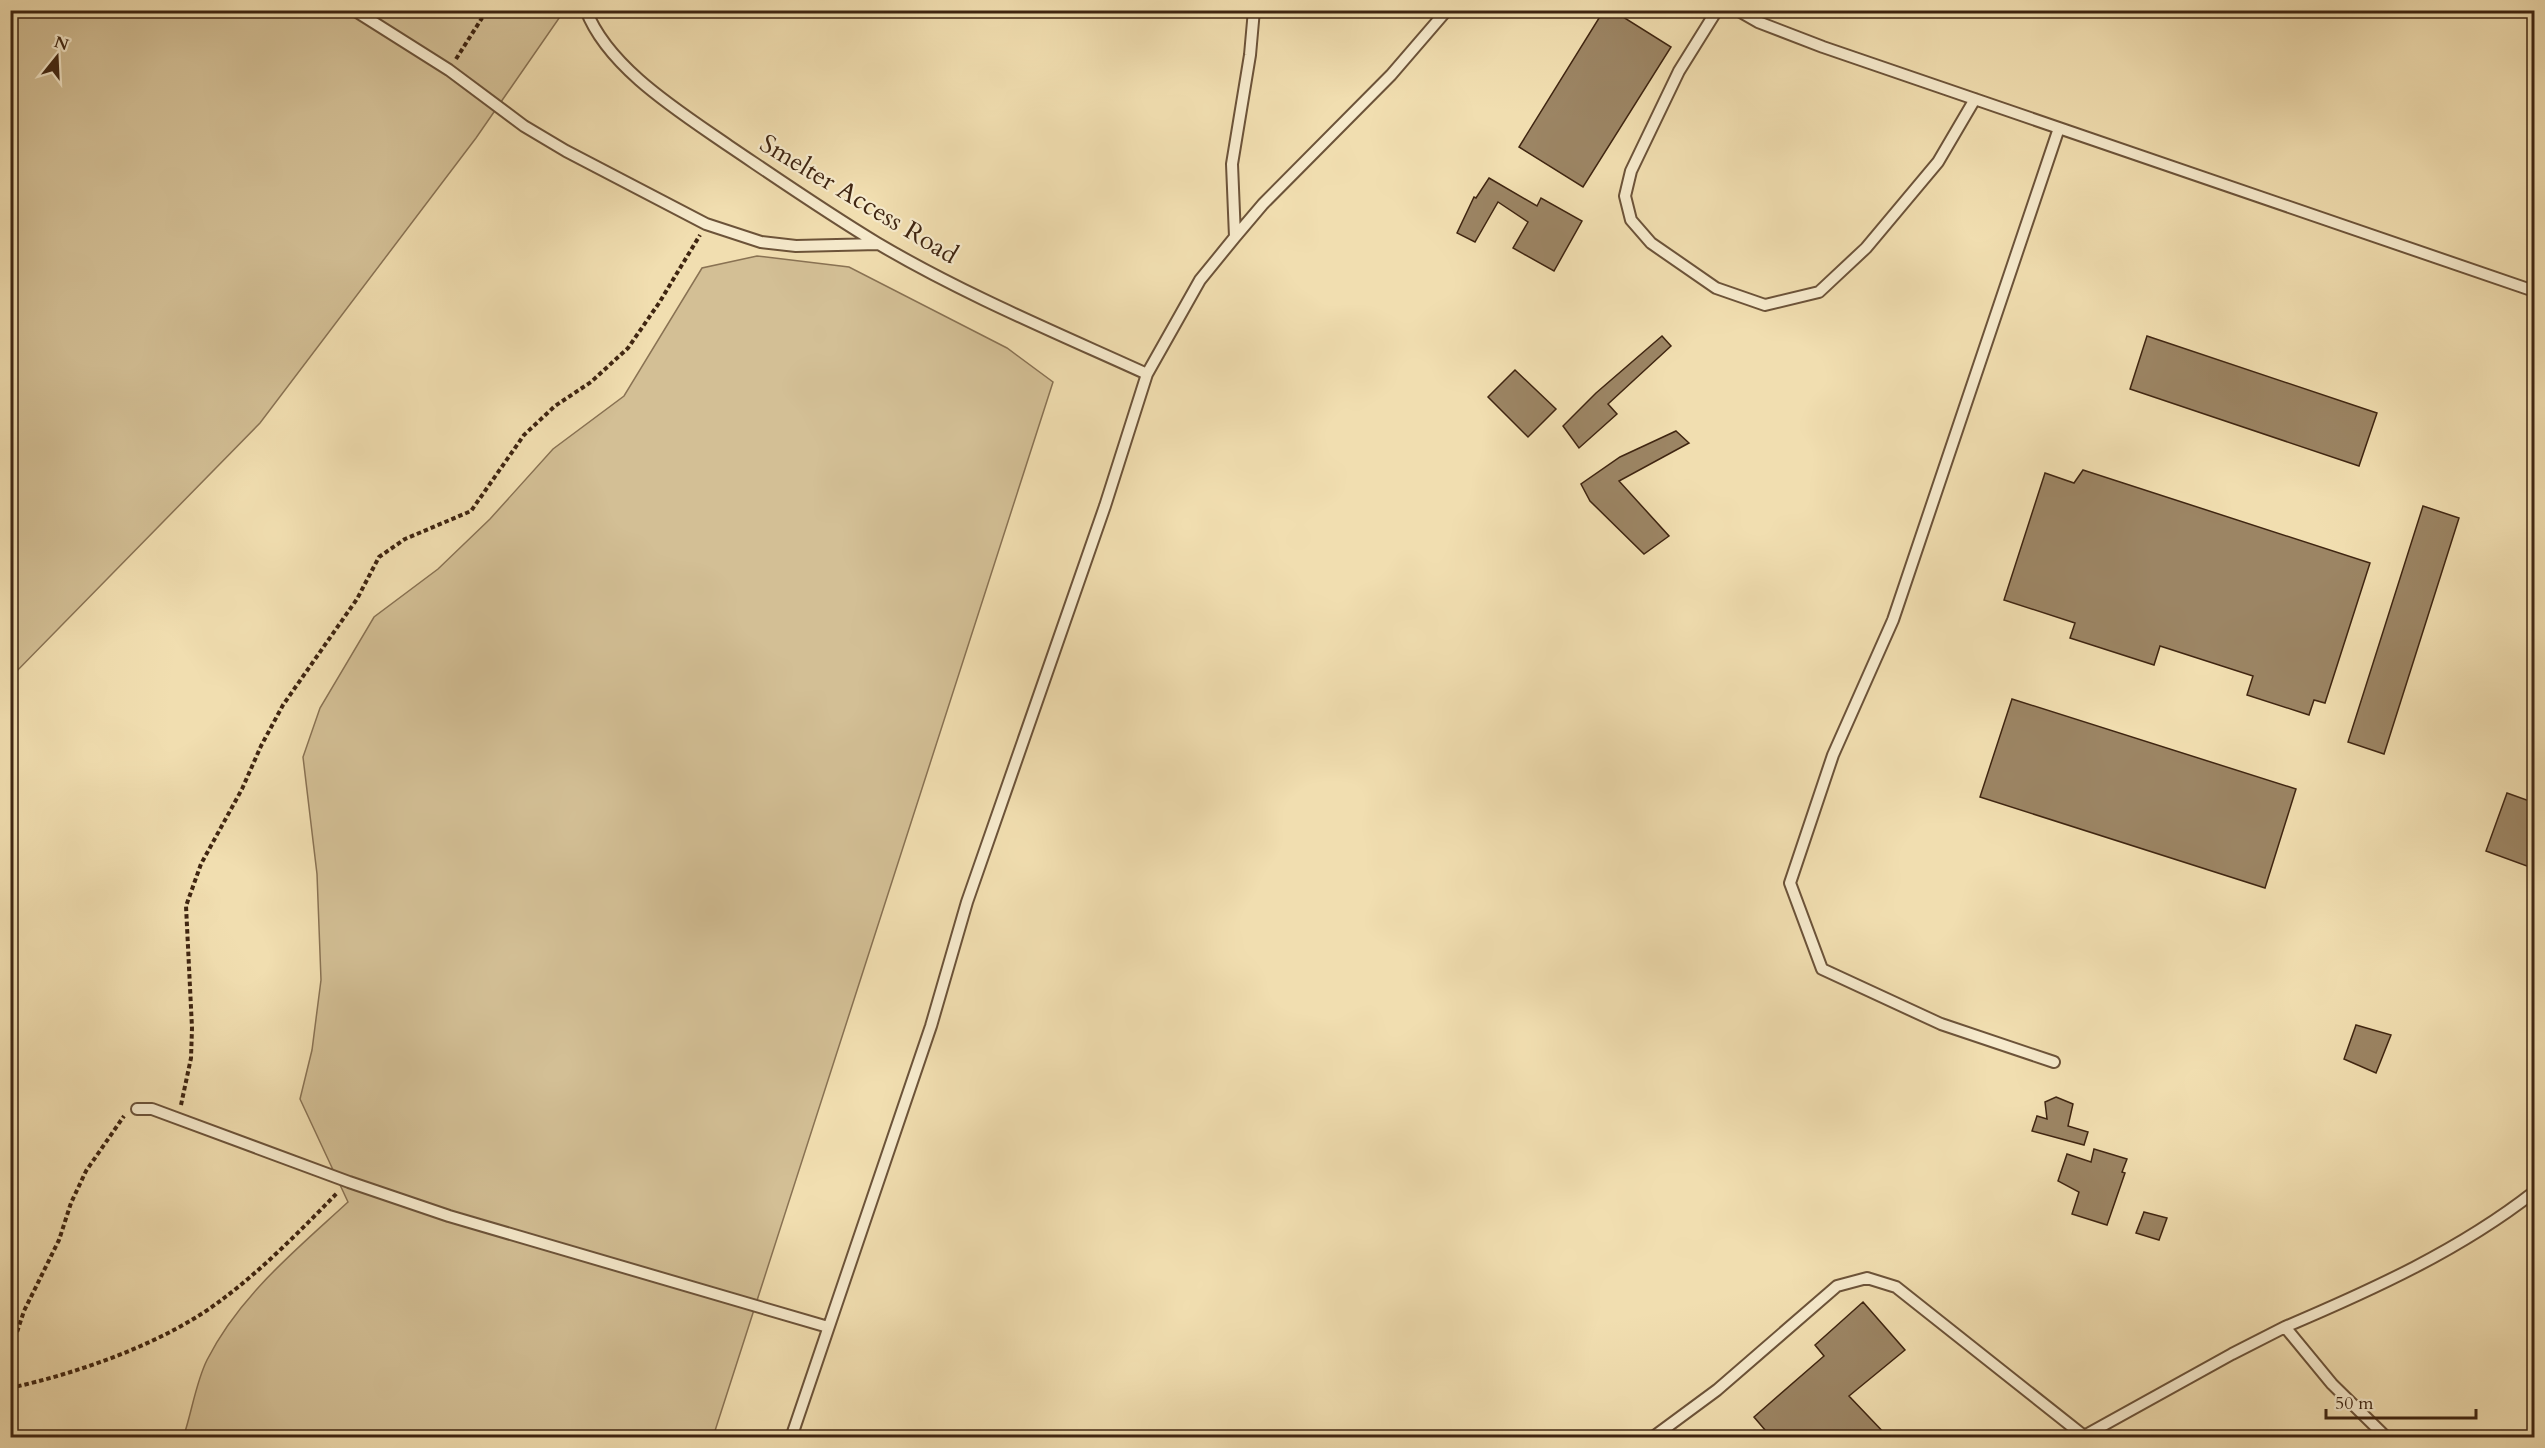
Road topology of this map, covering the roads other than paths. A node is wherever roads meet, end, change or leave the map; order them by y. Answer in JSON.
{"nodes":[{"id":1,"x":354,"y":10,"type":"edge"},
{"id":2,"x":586,"y":10,"type":"edge"},
{"id":3,"x":1254,"y":10,"type":"edge"},
{"id":4,"x":1448,"y":10,"type":"edge"},
{"id":5,"x":1717,"y":10,"type":"edge"},
{"id":6,"x":1737,"y":10,"type":"edge"},
{"id":7,"x":1975,"y":99,"type":"junction"},
{"id":8,"x":2059,"y":128,"type":"junction"},
{"id":9,"x":1235,"y":237,"type":"junction"},
{"id":10,"x":879,"y":244,"type":"junction"},
{"id":11,"x":2535,"y":291,"type":"edge"},
{"id":12,"x":1147,"y":374,"type":"junction"},
{"id":13,"x":2054,"y":1062,"type":"dead end"},
{"id":14,"x":137,"y":1108,"type":"road end"},
{"id":15,"x":2535,"y":1192,"type":"edge"},
{"id":16,"x":2285,"y":1327,"type":"junction"},
{"id":17,"x":828,"y":1328,"type":"junction"},
{"id":18,"x":791,"y":1437,"type":"edge"},
{"id":19,"x":1652,"y":1437,"type":"edge"},
{"id":20,"x":2085,"y":1437,"type":"edge"},
{"id":21,"x":2387,"y":1437,"type":"edge"}],
"edges":[{"from":1,"to":10,"type":"lane"},
{"from":2,"to":10,"type":"lane","name":"Smelter Access Road"},
{"from":3,"to":9,"type":"lane"},
{"from":4,"to":9,"type":"lane"},
{"from":5,"to":7,"type":"lane"},
{"from":6,"to":7,"type":"lane"},
{"from":7,"to":8,"type":"lane"},
{"from":8,"to":11,"type":"lane"},
{"from":8,"to":13,"type":"lane"},
{"from":9,"to":12,"type":"lane"},
{"from":10,"to":12,"type":"lane","name":"Smelter Access Road"},
{"from":12,"to":17,"type":"lane"},
{"from":14,"to":17,"type":"lane"},
{"from":15,"to":16,"type":"lane"},
{"from":16,"to":20,"type":"lane"},
{"from":16,"to":21,"type":"lane"},
{"from":17,"to":18,"type":"lane"},
{"from":19,"to":20,"type":"lane"}]}
